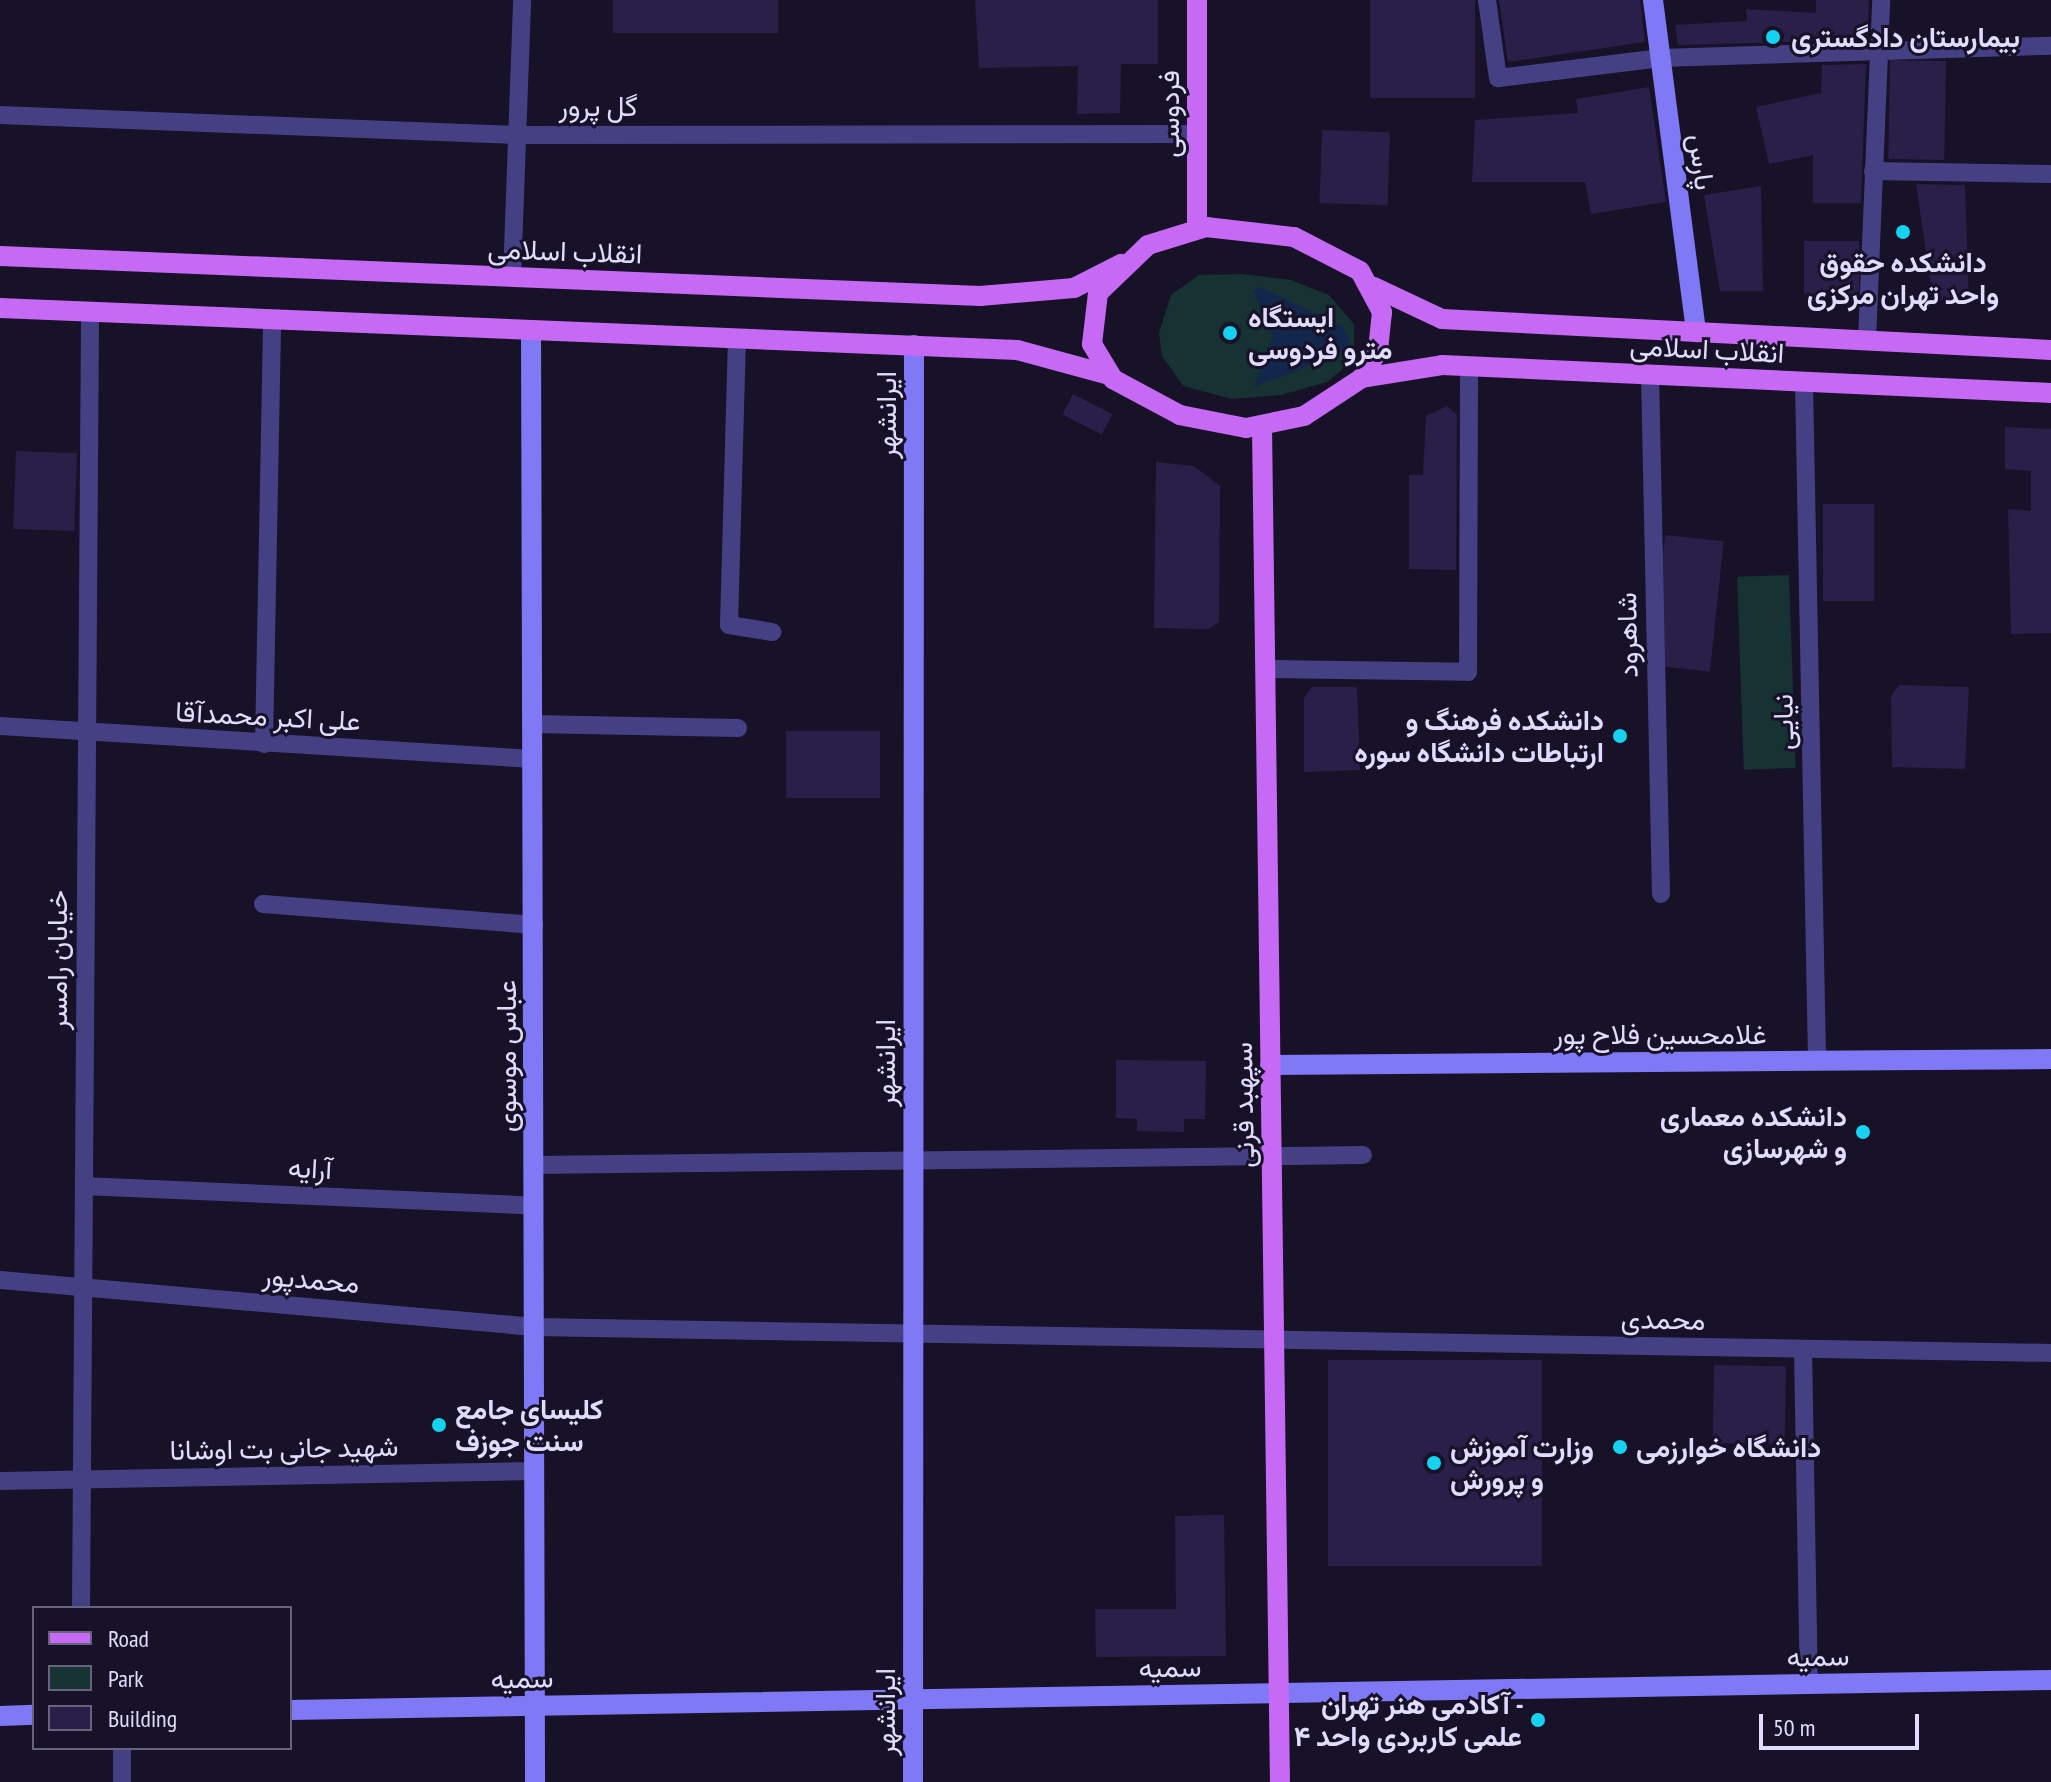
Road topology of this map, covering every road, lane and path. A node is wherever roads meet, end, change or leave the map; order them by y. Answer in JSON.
{"nodes":[{"id":1,"x":522,"y":0,"type":"edge"},
{"id":2,"x":1197,"y":0,"type":"edge"},
{"id":3,"x":1487,"y":0,"type":"edge"},
{"id":4,"x":1653,"y":0,"type":"edge"},
{"id":5,"x":1881,"y":0,"type":"edge"},
{"id":6,"x":2051,"y":46,"type":"edge"},
{"id":7,"x":1879,"y":54,"type":"junction"},
{"id":8,"x":1661,"y":58,"type":"junction"},
{"id":9,"x":0,"y":115,"type":"edge"},
{"id":10,"x":1197,"y":134,"type":"junction"},
{"id":11,"x":517,"y":135,"type":"junction"},
{"id":12,"x":1873,"y":171,"type":"junction"},
{"id":13,"x":2051,"y":174,"type":"edge"},
{"id":14,"x":1197,"y":228,"type":"junction"},
{"id":15,"x":0,"y":256,"type":"edge"},
{"id":16,"x":1121,"y":264,"type":"junction"},
{"id":17,"x":512,"y":277,"type":"junction"},
{"id":18,"x":1374,"y":287,"type":"junction"},
{"id":19,"x":0,"y":308,"type":"edge"},
{"id":20,"x":90,"y":313,"type":"junction"},
{"id":21,"x":272,"y":321,"type":"junction"},
{"id":22,"x":531,"y":330,"type":"junction"},
{"id":23,"x":1696,"y":332,"type":"junction"},
{"id":24,"x":737,"y":338,"type":"junction"},
{"id":25,"x":1867,"y":340,"type":"junction"},
{"id":26,"x":914,"y":345,"type":"junction"},
{"id":27,"x":2051,"y":350,"type":"edge"},
{"id":28,"x":1469,"y":366,"type":"junction"},
{"id":29,"x":1650,"y":374,"type":"junction"},
{"id":30,"x":1109,"y":375,"type":"junction"},
{"id":31,"x":1362,"y":378,"type":"junction"},
{"id":32,"x":1804,"y":382,"type":"junction"},
{"id":33,"x":2051,"y":393,"type":"edge"},
{"id":34,"x":1262,"y":427,"type":"junction"},
{"id":35,"x":772,"y":632,"type":"dead end"},
{"id":36,"x":1265,"y":669,"type":"junction"},
{"id":37,"x":532,"y":724,"type":"junction"},
{"id":38,"x":0,"y":726,"type":"edge"},
{"id":39,"x":738,"y":728,"type":"dead end"},
{"id":40,"x":87,"y":734,"type":"junction"},
{"id":41,"x":264,"y":744,"type":"junction"},
{"id":42,"x":533,"y":759,"type":"junction"},
{"id":43,"x":1661,"y":894,"type":"dead end"},
{"id":44,"x":263,"y":904,"type":"dead end"},
{"id":45,"x":534,"y":925,"type":"junction"},
{"id":46,"x":2051,"y":1059,"type":"edge"},
{"id":47,"x":1817,"y":1061,"type":"junction"},
{"id":48,"x":1270,"y":1065,"type":"junction"},
{"id":49,"x":1363,"y":1155,"type":"dead end"},
{"id":50,"x":1272,"y":1157,"type":"junction"},
{"id":51,"x":913,"y":1161,"type":"junction"},
{"id":52,"x":534,"y":1165,"type":"junction"},
{"id":53,"x":84,"y":1186,"type":"junction"},
{"id":54,"x":534,"y":1206,"type":"junction"},
{"id":55,"x":0,"y":1280,"type":"edge"},
{"id":56,"x":83,"y":1287,"type":"junction"},
{"id":57,"x":535,"y":1327,"type":"junction"},
{"id":58,"x":913,"y":1333,"type":"junction"},
{"id":59,"x":1274,"y":1340,"type":"junction"},
{"id":60,"x":1803,"y":1349,"type":"junction"},
{"id":61,"x":2051,"y":1353,"type":"edge"},
{"id":62,"x":535,"y":1471,"type":"junction"},
{"id":63,"x":82,"y":1479,"type":"junction"},
{"id":64,"x":0,"y":1481,"type":"edge"},
{"id":65,"x":81,"y":1606,"type":"edge"},
{"id":66,"x":2051,"y":1680,"type":"edge"},
{"id":67,"x":1809,"y":1684,"type":"junction"},
{"id":68,"x":1279,"y":1693,"type":"junction"},
{"id":69,"x":912,"y":1700,"type":"junction"},
{"id":70,"x":535,"y":1706,"type":"junction"},
{"id":71,"x":292,"y":1710,"type":"edge"},
{"id":72,"x":32,"y":1715,"type":"edge"},
{"id":73,"x":0,"y":1716,"type":"edge"},
{"id":74,"x":122,"y":1750,"type":"edge"},
{"id":75,"x":122,"y":1782,"type":"edge"},
{"id":76,"x":535,"y":1782,"type":"edge"},
{"id":77,"x":913,"y":1782,"type":"edge"},
{"id":78,"x":1280,"y":1782,"type":"edge"}],
"edges":[{"from":1,"to":11,"type":"street"},
{"from":2,"to":10,"type":"main road","name":"فردوسی"},
{"from":3,"to":8,"type":"street"},
{"from":4,"to":8,"type":"main road","name":"پارس"},
{"from":5,"to":7,"type":"street"},
{"from":6,"to":7,"type":"street"},
{"from":7,"to":8,"type":"street"},
{"from":7,"to":12,"type":"street"},
{"from":8,"to":23,"type":"main road","name":"پارس"},
{"from":9,"to":11,"type":"street","name":"گل پرور"},
{"from":10,"to":11,"type":"street","name":"گل پرور"},
{"from":10,"to":14,"type":"main road","name":"فردوسی"},
{"from":11,"to":17,"type":"street"},
{"from":12,"to":13,"type":"street"},
{"from":12,"to":25,"type":"street"},
{"from":14,"to":16,"type":"main road"},
{"from":14,"to":18,"type":"main road"},
{"from":15,"to":17,"type":"main road","name":"انقلاب اسلامی"},
{"from":16,"to":17,"type":"main road","name":"انقلاب اسلامی"},
{"from":16,"to":30,"type":"main road"},
{"from":18,"to":23,"type":"main road","name":"انقلاب اسلامی"},
{"from":18,"to":31,"type":"main road"},
{"from":19,"to":20,"type":"main road"},
{"from":20,"to":21,"type":"main road"},
{"from":20,"to":40,"type":"street","name":"خیابان رامسر"},
{"from":21,"to":22,"type":"main road"},
{"from":21,"to":41,"type":"street"},
{"from":22,"to":24,"type":"main road"},
{"from":22,"to":37,"type":"main road","name":"عباس موسوی"},
{"from":23,"to":25,"type":"main road","name":"انقلاب اسلامی"},
{"from":24,"to":26,"type":"main road"},
{"from":24,"to":35,"type":"street"},
{"from":25,"to":27,"type":"main road","name":"انقلاب اسلامی"},
{"from":26,"to":30,"type":"main road"},
{"from":26,"to":51,"type":"main road","name":"ایرانشهر"},
{"from":28,"to":29,"type":"main road","name":"انقلاب اسلامی"},
{"from":28,"to":31,"type":"main road","name":"انقلاب اسلامی"},
{"from":28,"to":36,"type":"street"},
{"from":29,"to":32,"type":"main road","name":"انقلاب اسلامی"},
{"from":29,"to":43,"type":"street","name":"شاهرود"},
{"from":30,"to":34,"type":"main road"},
{"from":31,"to":34,"type":"main road"},
{"from":32,"to":33,"type":"main road","name":"انقلاب اسلامی"},
{"from":32,"to":47,"type":"street","name":"نیایی"},
{"from":34,"to":36,"type":"main road","name":"سپهبد قرنی"},
{"from":36,"to":48,"type":"main road","name":"سپهبد قرنی"},
{"from":37,"to":39,"type":"street"},
{"from":37,"to":42,"type":"main road","name":"عباس موسوی"},
{"from":38,"to":40,"type":"street","name":"علی اکبر محمدآقا"},
{"from":40,"to":41,"type":"street","name":"علی اکبر محمدآقا"},
{"from":40,"to":53,"type":"street","name":"خیابان رامسر"},
{"from":41,"to":42,"type":"street","name":"علی اکبر محمدآقا"},
{"from":42,"to":45,"type":"main road","name":"عباس موسوی"},
{"from":44,"to":45,"type":"street"},
{"from":45,"to":52,"type":"main road","name":"عباس موسوی"},
{"from":46,"to":47,"type":"main road","name":"غلامحسین فلاح‌ پور"},
{"from":47,"to":48,"type":"main road","name":"غلامحسین فلاح‌ پور"},
{"from":48,"to":50,"type":"main road","name":"سپهبد قرنی"},
{"from":49,"to":50,"type":"street"},
{"from":50,"to":51,"type":"street"},
{"from":50,"to":59,"type":"main road","name":"سپهبد قرنی"},
{"from":51,"to":52,"type":"street"},
{"from":51,"to":58,"type":"main road","name":"ایرانشهر"},
{"from":52,"to":54,"type":"main road","name":"عباس موسوی"},
{"from":53,"to":54,"type":"street","name":"آرایه"},
{"from":53,"to":56,"type":"street","name":"خیابان رامسر"},
{"from":54,"to":57,"type":"main road","name":"عباس موسوی"},
{"from":55,"to":56,"type":"street","name":"محمدپور"},
{"from":56,"to":57,"type":"street","name":"محمدپور"},
{"from":56,"to":63,"type":"street","name":"خیابان رامسر"},
{"from":57,"to":58,"type":"street","name":"محمدپور"},
{"from":57,"to":62,"type":"main road","name":"عباس موسوی"},
{"from":58,"to":59,"type":"street","name":"محمدی"},
{"from":58,"to":69,"type":"main road","name":"ایرانشهر"},
{"from":59,"to":60,"type":"street","name":"محمدی"},
{"from":59,"to":68,"type":"main road","name":"سپهبد قرنی"},
{"from":60,"to":61,"type":"street","name":"محمدی"},
{"from":60,"to":67,"type":"street"},
{"from":62,"to":63,"type":"street","name":"شهید جانی بت اوشانا"},
{"from":62,"to":70,"type":"main road","name":"عباس موسوی"},
{"from":63,"to":64,"type":"street","name":"شهید جانی بت اوشانا"},
{"from":63,"to":65,"type":"street","name":"خیابان رامسر"},
{"from":66,"to":67,"type":"main road","name":"سمیه"},
{"from":67,"to":68,"type":"main road","name":"سمیه"},
{"from":68,"to":69,"type":"main road","name":"سمیه"},
{"from":68,"to":78,"type":"main road","name":"سپهبد قرنی"},
{"from":69,"to":70,"type":"main road","name":"سمیه"},
{"from":69,"to":77,"type":"main road","name":"ایرانشهر"},
{"from":70,"to":71,"type":"main road","name":"سمیه"},
{"from":70,"to":76,"type":"main road","name":"عباس موسوی"},
{"from":72,"to":73,"type":"main road"},
{"from":74,"to":75,"type":"street"}]}
